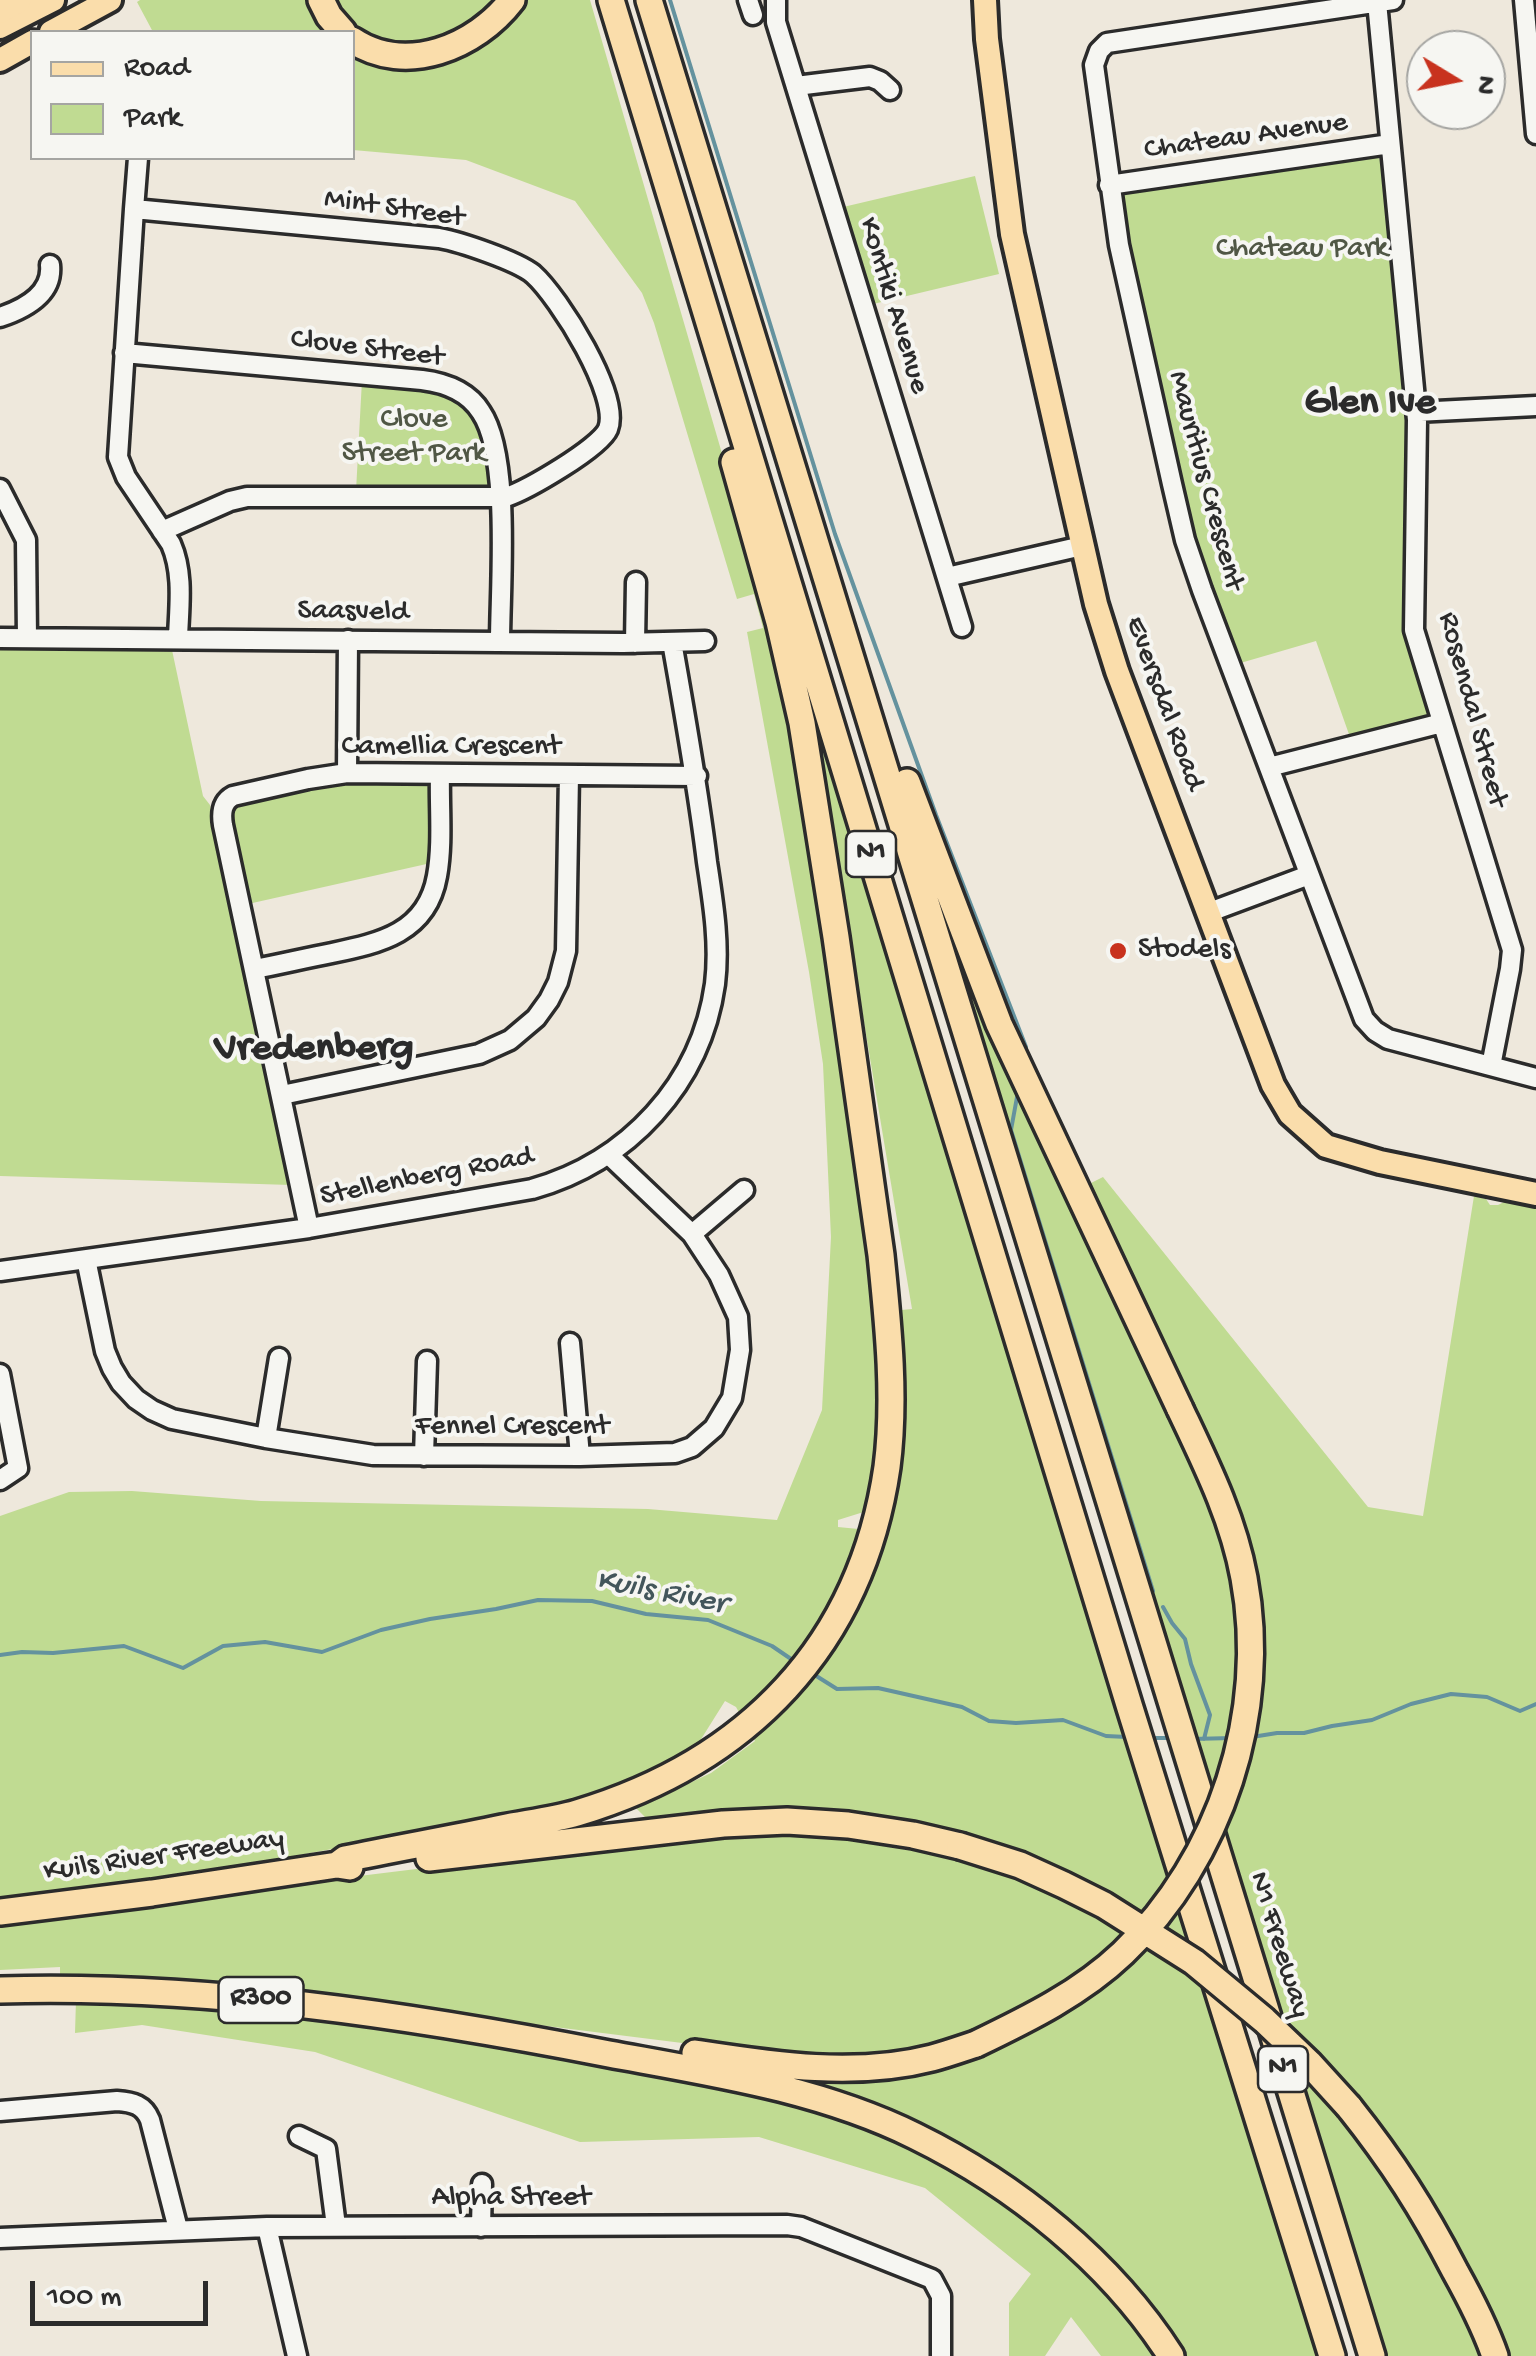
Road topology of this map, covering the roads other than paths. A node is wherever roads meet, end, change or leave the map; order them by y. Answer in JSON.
{"nodes":[{"id":1,"x":18,"y":0,"type":"edge"},
{"id":2,"x":53,"y":0,"type":"edge"},
{"id":3,"x":110,"y":0,"type":"edge"},
{"id":4,"x":321,"y":0,"type":"edge"},
{"id":5,"x":512,"y":0,"type":"edge"},
{"id":6,"x":602,"y":0,"type":"edge"},
{"id":7,"x":611,"y":0,"type":"edge"},
{"id":8,"x":649,"y":0,"type":"edge"},
{"id":9,"x":776,"y":0,"type":"edge"},
{"id":10,"x":982,"y":0,"type":"edge"},
{"id":11,"x":1250,"y":0,"type":"edge"},
{"id":12,"x":1524,"y":0,"type":"edge"},
{"id":13,"x":1385,"y":1,"type":"edge"},
{"id":14,"x":0,"y":10,"type":"edge"},
{"id":15,"x":1253,"y":21,"type":"junction"},
{"id":16,"x":0,"y":27,"type":"edge"},
{"id":17,"x":54,"y":30,"type":"edge"},
{"id":18,"x":341,"y":30,"type":"edge"},
{"id":19,"x":355,"y":42,"type":"edge"},
{"id":20,"x":30,"y":43,"type":"edge"},
{"id":21,"x":0,"y":60,"type":"edge"},
{"id":22,"x":796,"y":86,"type":"junction"},
{"id":23,"x":890,"y":90,"type":"dead end"},
{"id":24,"x":1536,"y":134,"type":"edge"},
{"id":25,"x":1390,"y":144,"type":"junction"},
{"id":26,"x":138,"y":160,"type":"edge"},
{"id":27,"x":1109,"y":185,"type":"junction"},
{"id":28,"x":134,"y":209,"type":"junction"},
{"id":29,"x":50,"y":265,"type":"dead end"},
{"id":30,"x":0,"y":317,"type":"edge"},
{"id":31,"x":124,"y":352,"type":"junction"},
{"id":32,"x":1536,"y":406,"type":"edge"},
{"id":33,"x":1416,"y":412,"type":"junction"},
{"id":34,"x":0,"y":489,"type":"edge"},
{"id":35,"x":500,"y":499,"type":"junction"},
{"id":36,"x":162,"y":530,"type":"junction"},
{"id":37,"x":1082,"y":546,"type":"junction"},
{"id":38,"x":822,"y":558,"type":"junction"},
{"id":39,"x":947,"y":577,"type":"junction"},
{"id":40,"x":636,"y":582,"type":"dead end"},
{"id":41,"x":962,"y":627,"type":"dead end"},
{"id":42,"x":0,"y":638,"type":"edge"},
{"id":43,"x":26,"y":638,"type":"junction"},
{"id":44,"x":178,"y":638,"type":"junction"},
{"id":45,"x":348,"y":640,"type":"junction"},
{"id":46,"x":705,"y":641,"type":"dead end"},
{"id":47,"x":500,"y":642,"type":"junction"},
{"id":48,"x":672,"y":642,"type":"junction"},
{"id":49,"x":635,"y":643,"type":"junction"},
{"id":50,"x":1442,"y":723,"type":"junction"},
{"id":51,"x":1269,"y":767,"type":"junction"},
{"id":52,"x":347,"y":773,"type":"junction"},
{"id":53,"x":440,"y":774,"type":"junction"},
{"id":54,"x":569,"y":775,"type":"junction"},
{"id":55,"x":696,"y":776,"type":"junction"},
{"id":56,"x":1310,"y":874,"type":"junction"},
{"id":57,"x":1207,"y":914,"type":"junction"},
{"id":58,"x":255,"y":969,"type":"junction"},
{"id":59,"x":1490,"y":1066,"type":"junction"},
{"id":60,"x":1536,"y":1078,"type":"edge"},
{"id":61,"x":282,"y":1095,"type":"junction"},
{"id":62,"x":609,"y":1155,"type":"junction"},
{"id":63,"x":744,"y":1190,"type":"dead end"},
{"id":64,"x":1536,"y":1194,"type":"edge"},
{"id":65,"x":310,"y":1228,"type":"junction"},
{"id":66,"x":692,"y":1234,"type":"junction"},
{"id":67,"x":86,"y":1259,"type":"junction"},
{"id":68,"x":0,"y":1271,"type":"edge"},
{"id":69,"x":570,"y":1344,"type":"dead end"},
{"id":70,"x":280,"y":1358,"type":"dead end"},
{"id":71,"x":426,"y":1361,"type":"dead end"},
{"id":72,"x":0,"y":1374,"type":"edge"},
{"id":73,"x":266,"y":1438,"type":"junction"},
{"id":74,"x":424,"y":1456,"type":"junction"},
{"id":75,"x":580,"y":1456,"type":"junction"},
{"id":76,"x":0,"y":1480,"type":"edge"},
{"id":77,"x":337,"y":1865,"type":"junction"},
{"id":78,"x":0,"y":1912,"type":"edge"},
{"id":79,"x":0,"y":1990,"type":"edge"},
{"id":80,"x":520,"y":2036,"type":"junction"},
{"id":81,"x":0,"y":2111,"type":"edge"},
{"id":82,"x":299,"y":2136,"type":"dead end"},
{"id":83,"x":482,"y":2184,"type":"dead end"},
{"id":84,"x":336,"y":2226,"type":"junction"},
{"id":85,"x":267,"y":2227,"type":"junction"},
{"id":86,"x":480,"y":2227,"type":"junction"},
{"id":87,"x":178,"y":2229,"type":"junction"},
{"id":88,"x":0,"y":2238,"type":"edge"},
{"id":89,"x":297,"y":2356,"type":"edge"},
{"id":90,"x":942,"y":2356,"type":"edge"},
{"id":91,"x":1171,"y":2356,"type":"edge"},
{"id":92,"x":1332,"y":2356,"type":"edge"},
{"id":93,"x":1372,"y":2356,"type":"edge"},
{"id":94,"x":1494,"y":2356,"type":"edge"}],
"edges":[{"from":1,"to":14,"type":"highway"},
{"from":2,"to":16,"type":"main road"},
{"from":3,"to":17,"type":"main road"},
{"from":4,"to":18,"type":"highway"},
{"from":5,"to":19,"type":"highway"},
{"from":6,"to":77,"type":"highway"},
{"from":7,"to":92,"type":"highway","number":"N1"},
{"from":8,"to":38,"type":"highway","number":"N1"},
{"from":9,"to":22,"type":"street","name":"Kontiki Avenue"},
{"from":10,"to":37,"type":"main road","name":"Eversdal Road"},
{"from":11,"to":15,"type":"street"},
{"from":12,"to":24,"type":"street"},
{"from":13,"to":15,"type":"street","name":"Mauritius Crescent"},
{"from":13,"to":25,"type":"street","name":"Rosendal Street"},
{"from":15,"to":27,"type":"street","name":"Mauritius Crescent"},
{"from":20,"to":21,"type":"main road"},
{"from":22,"to":23,"type":"street"},
{"from":22,"to":39,"type":"street","name":"Kontiki Avenue"},
{"from":25,"to":27,"type":"street","name":"Chateau Avenue"},
{"from":25,"to":33,"type":"street","name":"Rosendal Street"},
{"from":26,"to":28,"type":"street"},
{"from":27,"to":51,"type":"street","name":"Mauritius Crescent"},
{"from":28,"to":31,"type":"street"},
{"from":28,"to":35,"type":"street","name":"Mint Street"},
{"from":29,"to":30,"type":"street"},
{"from":31,"to":35,"type":"street","name":"Clove Street"},
{"from":31,"to":36,"type":"street"},
{"from":32,"to":33,"type":"street"},
{"from":33,"to":50,"type":"street","name":"Rosendal Street"},
{"from":34,"to":43,"type":"street"},
{"from":35,"to":36,"type":"street"},
{"from":35,"to":47,"type":"street","name":"Clove Street"},
{"from":36,"to":44,"type":"street"},
{"from":37,"to":39,"type":"street"},
{"from":37,"to":57,"type":"main road","name":"Eversdal Road"},
{"from":38,"to":80,"type":"highway","bridge":true},
{"from":38,"to":93,"type":"highway","name":"N1 Freeway","number":"N1"},
{"from":39,"to":41,"type":"street","name":"Kontiki Avenue"},
{"from":40,"to":49,"type":"street"},
{"from":42,"to":43,"type":"street","name":"Saasveld"},
{"from":43,"to":44,"type":"street","name":"Saasveld"},
{"from":44,"to":45,"type":"street","name":"Saasveld"},
{"from":45,"to":47,"type":"street","name":"Saasveld"},
{"from":45,"to":52,"type":"street"},
{"from":46,"to":48,"type":"street","name":"Saasveld"},
{"from":47,"to":49,"type":"street","name":"Saasveld"},
{"from":48,"to":49,"type":"street","name":"Saasveld"},
{"from":48,"to":55,"type":"street","name":"Stellenberg Road"},
{"from":50,"to":51,"type":"street"},
{"from":50,"to":59,"type":"street","name":"Rosendal Street"},
{"from":51,"to":56,"type":"street","name":"Mauritius Crescent"},
{"from":52,"to":53,"type":"street","name":"Camellia Crescent"},
{"from":52,"to":58,"type":"street","name":"Camellia Crescent"},
{"from":53,"to":54,"type":"street","name":"Camellia Crescent"},
{"from":53,"to":58,"type":"street"},
{"from":54,"to":55,"type":"street","name":"Camellia Crescent"},
{"from":54,"to":61,"type":"street"},
{"from":55,"to":62,"type":"street","name":"Stellenberg Road"},
{"from":56,"to":57,"type":"street"},
{"from":56,"to":59,"type":"street","name":"Mauritius Crescent"},
{"from":57,"to":64,"type":"main road","name":"Eversdal Road"},
{"from":58,"to":61,"type":"street","name":"Camellia Crescent"},
{"from":59,"to":60,"type":"street","name":"Mauritius Crescent"},
{"from":61,"to":65,"type":"street","name":"Camellia Crescent"},
{"from":62,"to":65,"type":"street","name":"Stellenberg Road"},
{"from":62,"to":66,"type":"street","name":"Fennel Crescent"},
{"from":63,"to":66,"type":"street"},
{"from":65,"to":67,"type":"street","name":"Stellenberg Road"},
{"from":66,"to":75,"type":"street","name":"Fennel Crescent"},
{"from":67,"to":68,"type":"street","name":"Stellenberg Road"},
{"from":67,"to":73,"type":"street","name":"Fennel Crescent"},
{"from":69,"to":75,"type":"street"},
{"from":70,"to":73,"type":"street"},
{"from":71,"to":74,"type":"street"},
{"from":72,"to":76,"type":"street"},
{"from":73,"to":74,"type":"street","name":"Fennel Crescent"},
{"from":74,"to":75,"type":"street","name":"Fennel Crescent"},
{"from":77,"to":78,"type":"highway","name":"Kuils River Freeway"},
{"from":77,"to":94,"type":"highway","bridge":true},
{"from":79,"to":80,"type":"highway","number":"R300"},
{"from":80,"to":91,"type":"highway"},
{"from":81,"to":87,"type":"street"},
{"from":82,"to":84,"type":"street"},
{"from":83,"to":86,"type":"street"},
{"from":84,"to":85,"type":"street","name":"Alpha Street"},
{"from":84,"to":86,"type":"street","name":"Alpha Street"},
{"from":85,"to":87,"type":"street","name":"Alpha Street"},
{"from":85,"to":89,"type":"street"},
{"from":86,"to":90,"type":"street","name":"Alpha Street"},
{"from":87,"to":88,"type":"street","name":"Alpha Street"}]}
